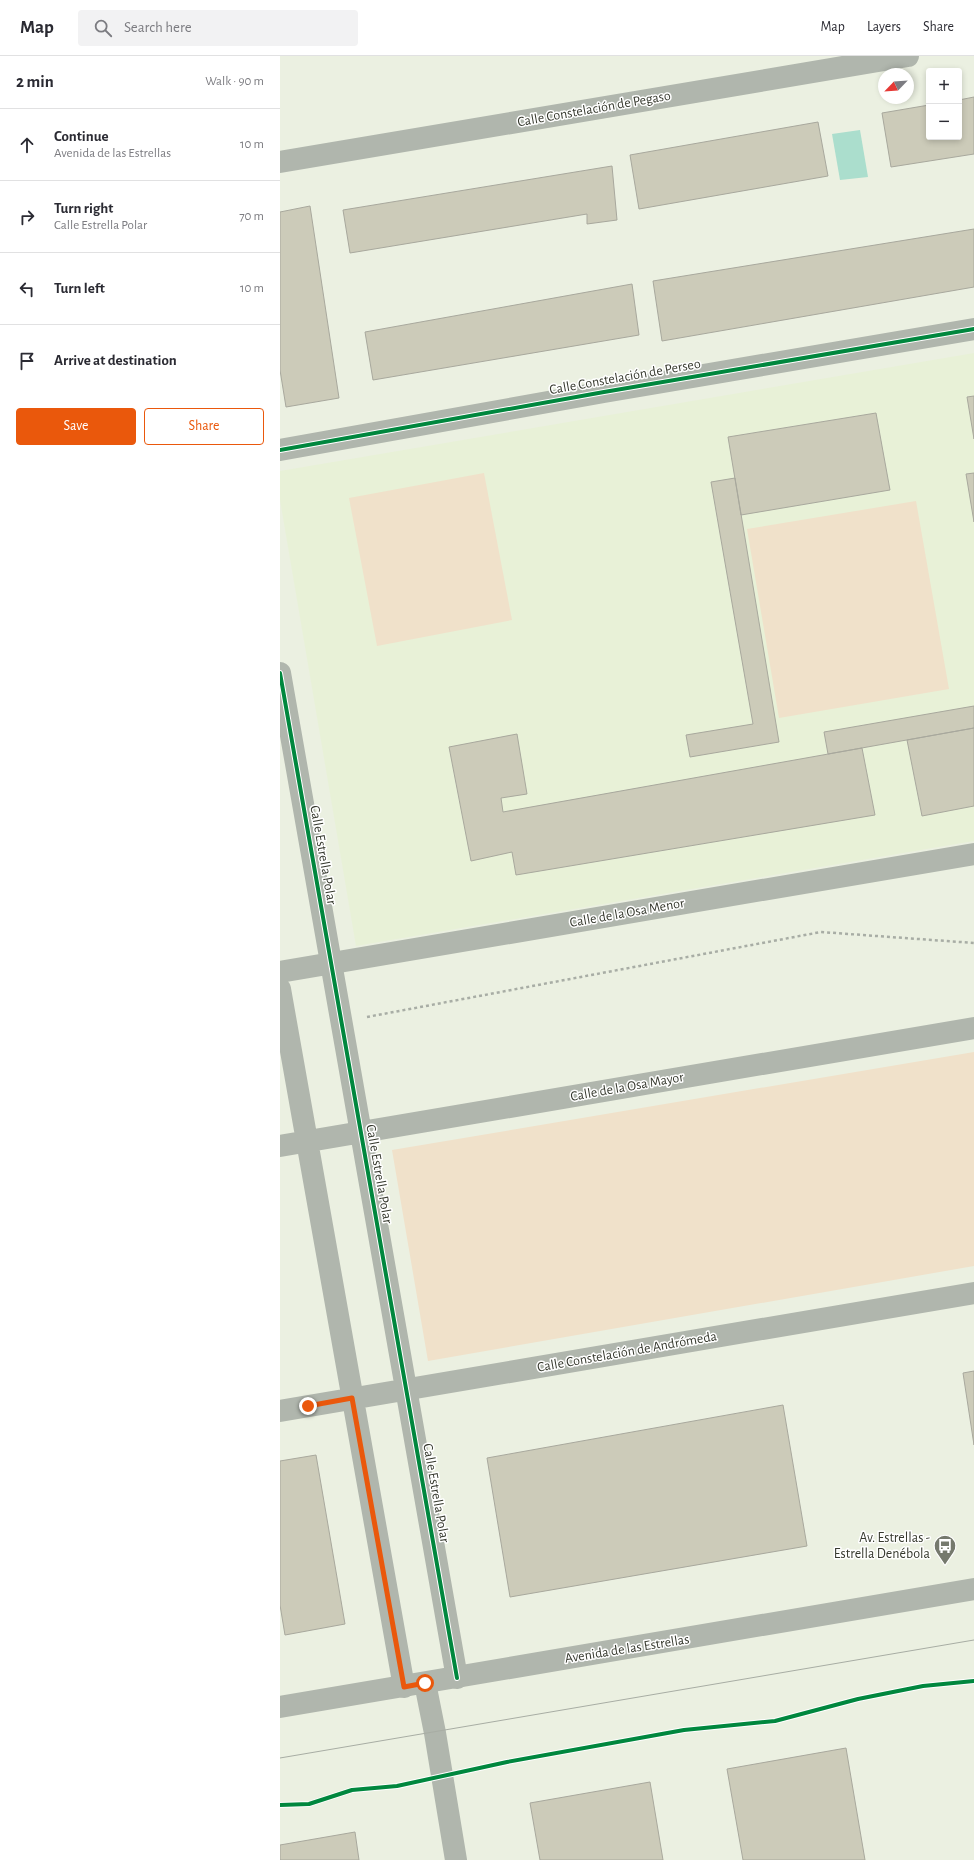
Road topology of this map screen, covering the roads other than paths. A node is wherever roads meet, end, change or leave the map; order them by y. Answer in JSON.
{"nodes":[{"id":1,"x":908,"y":56,"type":"edge"},
{"id":2,"x":280,"y":162,"type":"edge"},
{"id":3,"x":974,"y":329,"type":"edge"},
{"id":4,"x":280,"y":450,"type":"edge"},
{"id":5,"x":280,"y":673,"type":"edge"},
{"id":6,"x":283,"y":708,"type":"edge"},
{"id":7,"x":974,"y":854,"type":"edge"},
{"id":8,"x":331,"y":964,"type":"junction"},
{"id":9,"x":280,"y":972,"type":"edge"},
{"id":10,"x":280,"y":989,"type":"edge"},
{"id":11,"x":974,"y":1028,"type":"edge"},
{"id":12,"x":361,"y":1132,"type":"junction"},
{"id":13,"x":307,"y":1142,"type":"junction"},
{"id":14,"x":280,"y":1146,"type":"edge"},
{"id":15,"x":974,"y":1292,"type":"edge"},
{"id":16,"x":407,"y":1389,"type":"junction"},
{"id":17,"x":352,"y":1398,"type":"junction"},
{"id":18,"x":280,"y":1411,"type":"edge"},
{"id":19,"x":974,"y":1589,"type":"edge"},
{"id":20,"x":457,"y":1678,"type":"junction"},
{"id":21,"x":425,"y":1683,"type":"junction"},
{"id":22,"x":404,"y":1687,"type":"junction"},
{"id":23,"x":280,"y":1707,"type":"edge"},
{"id":24,"x":456,"y":1860,"type":"edge"}],
"edges":[{"from":1,"to":2,"type":"street","name":"Calle Constelación de Pegaso"},
{"from":3,"to":4,"type":"street","name":"Calle Constelación de Perseo"},
{"from":5,"to":6,"type":"street","name":"Calle Estrella Polar"},
{"from":6,"to":8,"type":"street","name":"Calle Estrella Polar"},
{"from":7,"to":8,"type":"street","name":"Calle de la Osa Menor"},
{"from":8,"to":9,"type":"street","name":"Calle de la Osa Menor"},
{"from":8,"to":12,"type":"street","name":"Calle Estrella Polar"},
{"from":10,"to":13,"type":"street"},
{"from":11,"to":12,"type":"street","name":"Calle de la Osa Mayor"},
{"from":12,"to":13,"type":"street","name":"Calle de la Osa Mayor"},
{"from":12,"to":16,"type":"street","name":"Calle Estrella Polar"},
{"from":13,"to":14,"type":"street","name":"Calle de la Osa Mayor"},
{"from":13,"to":17,"type":"street"},
{"from":15,"to":16,"type":"street","name":"Calle Constelación de Andrómeda"},
{"from":16,"to":17,"type":"street","name":"Calle Constelación de Andrómeda"},
{"from":16,"to":20,"type":"street","name":"Calle Estrella Polar"},
{"from":17,"to":18,"type":"street","name":"Calle Constelación de Andrómeda"},
{"from":17,"to":22,"type":"street"},
{"from":19,"to":20,"type":"street","name":"Avenida de las Estrellas"},
{"from":20,"to":21,"type":"street","name":"Avenida de las Estrellas"},
{"from":21,"to":22,"type":"street","name":"Avenida de las Estrellas"},
{"from":21,"to":24,"type":"street"},
{"from":22,"to":23,"type":"street","name":"Avenida de las Estrellas"}]}
